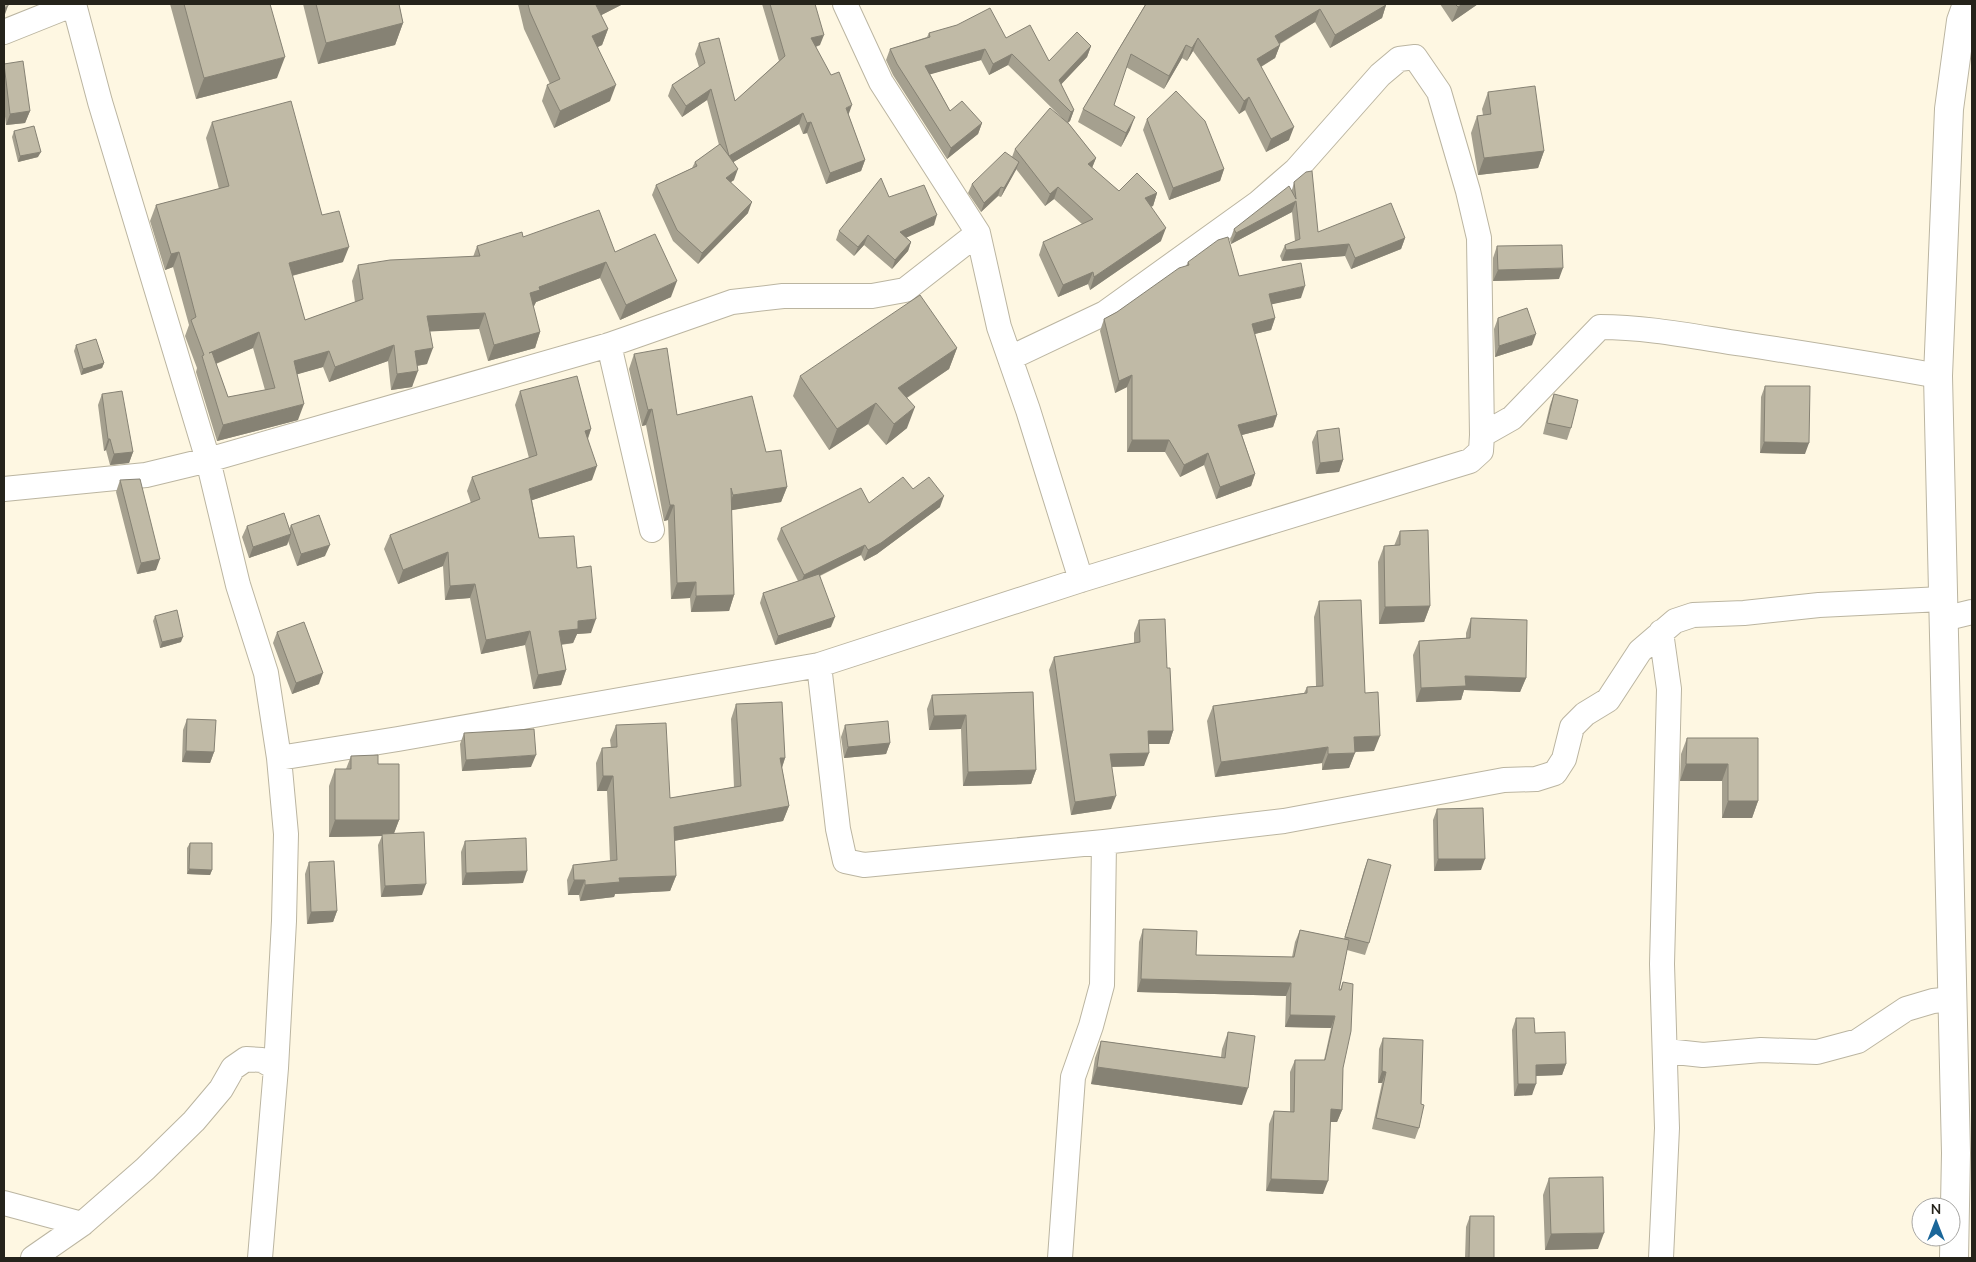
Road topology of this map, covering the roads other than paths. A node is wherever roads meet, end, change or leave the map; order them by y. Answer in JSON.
{"nodes":[{"id":1,"x":74,"y":4,"type":"edge"},
{"id":2,"x":845,"y":4,"type":"edge"},
{"id":3,"x":1967,"y":4,"type":"edge"},
{"id":4,"x":4,"y":32,"type":"edge"},
{"id":5,"x":978,"y":233,"type":"junction"},
{"id":6,"x":609,"y":346,"type":"junction"},
{"id":7,"x":1010,"y":358,"type":"junction"},
{"id":8,"x":1938,"y":376,"type":"junction"},
{"id":9,"x":1482,"y":436,"type":"junction"},
{"id":10,"x":208,"y":460,"type":"junction"},
{"id":11,"x":4,"y":488,"type":"edge"},
{"id":12,"x":652,"y":530,"type":"dead end"},
{"id":13,"x":1081,"y":580,"type":"junction"},
{"id":14,"x":1942,"y":609,"type":"junction"},
{"id":15,"x":1972,"y":612,"type":"edge"},
{"id":16,"x":1661,"y":632,"type":"junction"},
{"id":17,"x":819,"y":665,"type":"junction"},
{"id":18,"x":279,"y":758,"type":"junction"},
{"id":19,"x":1104,"y":842,"type":"junction"},
{"id":20,"x":1952,"y":998,"type":"junction"},
{"id":21,"x":1666,"y":1051,"type":"junction"},
{"id":22,"x":276,"y":1068,"type":"junction"},
{"id":23,"x":4,"y":1203,"type":"edge"},
{"id":24,"x":82,"y":1224,"type":"junction"},
{"id":25,"x":33,"y":1258,"type":"edge"},
{"id":26,"x":260,"y":1258,"type":"edge"},
{"id":27,"x":1060,"y":1258,"type":"edge"},
{"id":28,"x":1661,"y":1258,"type":"edge"},
{"id":29,"x":1954,"y":1258,"type":"edge"}],
"edges":[{"from":1,"to":4,"type":"street"},
{"from":1,"to":10,"type":"street"},
{"from":2,"to":5,"type":"street"},
{"from":3,"to":8,"type":"main road"},
{"from":5,"to":6,"type":"street"},
{"from":5,"to":7,"type":"street"},
{"from":6,"to":10,"type":"street"},
{"from":6,"to":12,"type":"street"},
{"from":7,"to":9,"type":"street"},
{"from":7,"to":13,"type":"street"},
{"from":8,"to":9,"type":"street"},
{"from":8,"to":14,"type":"main road"},
{"from":9,"to":13,"type":"street"},
{"from":10,"to":11,"type":"street"},
{"from":10,"to":18,"type":"street"},
{"from":13,"to":17,"type":"street"},
{"from":14,"to":15,"type":"street"},
{"from":14,"to":16,"type":"street"},
{"from":14,"to":20,"type":"main road"},
{"from":16,"to":19,"type":"street"},
{"from":16,"to":21,"type":"street"},
{"from":17,"to":18,"type":"street"},
{"from":17,"to":19,"type":"street"},
{"from":18,"to":22,"type":"street"},
{"from":19,"to":27,"type":"street"},
{"from":20,"to":21,"type":"street"},
{"from":20,"to":29,"type":"main road"},
{"from":21,"to":28,"type":"street"},
{"from":22,"to":24,"type":"street"},
{"from":22,"to":26,"type":"street"},
{"from":23,"to":24,"type":"street"},
{"from":24,"to":25,"type":"street"}]}
